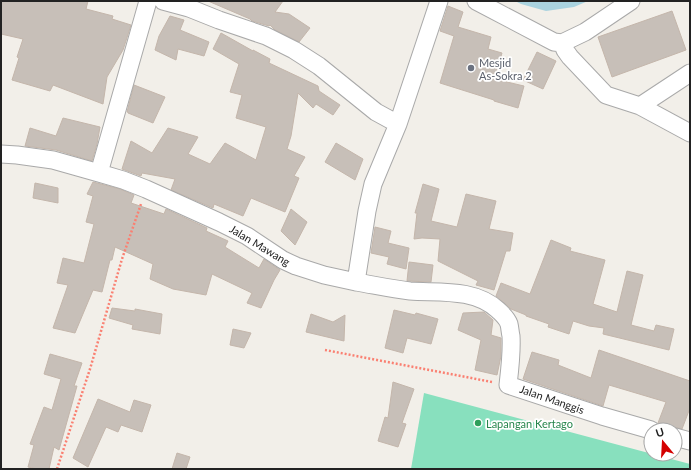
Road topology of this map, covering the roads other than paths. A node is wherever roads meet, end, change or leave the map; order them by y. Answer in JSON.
{"nodes":[{"id":1,"x":148,"y":1,"type":"edge"},
{"id":2,"x":163,"y":1,"type":"edge"},
{"id":3,"x":439,"y":1,"type":"edge"},
{"id":4,"x":476,"y":1,"type":"edge"},
{"id":5,"x":631,"y":1,"type":"edge"},
{"id":6,"x":562,"y":43,"type":"junction"},
{"id":7,"x":690,"y":73,"type":"edge"},
{"id":8,"x":640,"y":106,"type":"junction"},
{"id":9,"x":398,"y":124,"type":"junction"},
{"id":10,"x":690,"y":133,"type":"edge"},
{"id":11,"x":1,"y":154,"type":"edge"},
{"id":12,"x":99,"y":173,"type":"junction"},
{"id":13,"x":356,"y":282,"type":"junction"},
{"id":14,"x":643,"y":428,"type":"edge"}],
"edges":[{"from":1,"to":12,"type":"street"},
{"from":2,"to":9,"type":"street"},
{"from":3,"to":9,"type":"street"},
{"from":4,"to":6,"type":"street"},
{"from":5,"to":6,"type":"street"},
{"from":6,"to":8,"type":"street"},
{"from":7,"to":8,"type":"street"},
{"from":8,"to":10,"type":"street"},
{"from":9,"to":13,"type":"street"},
{"from":11,"to":12,"type":"street","name":"Jalan Mawang"},
{"from":12,"to":13,"type":"street","name":"Jalan Mawang"},
{"from":13,"to":14,"type":"street","name":"Jalan Manggis"}]}
